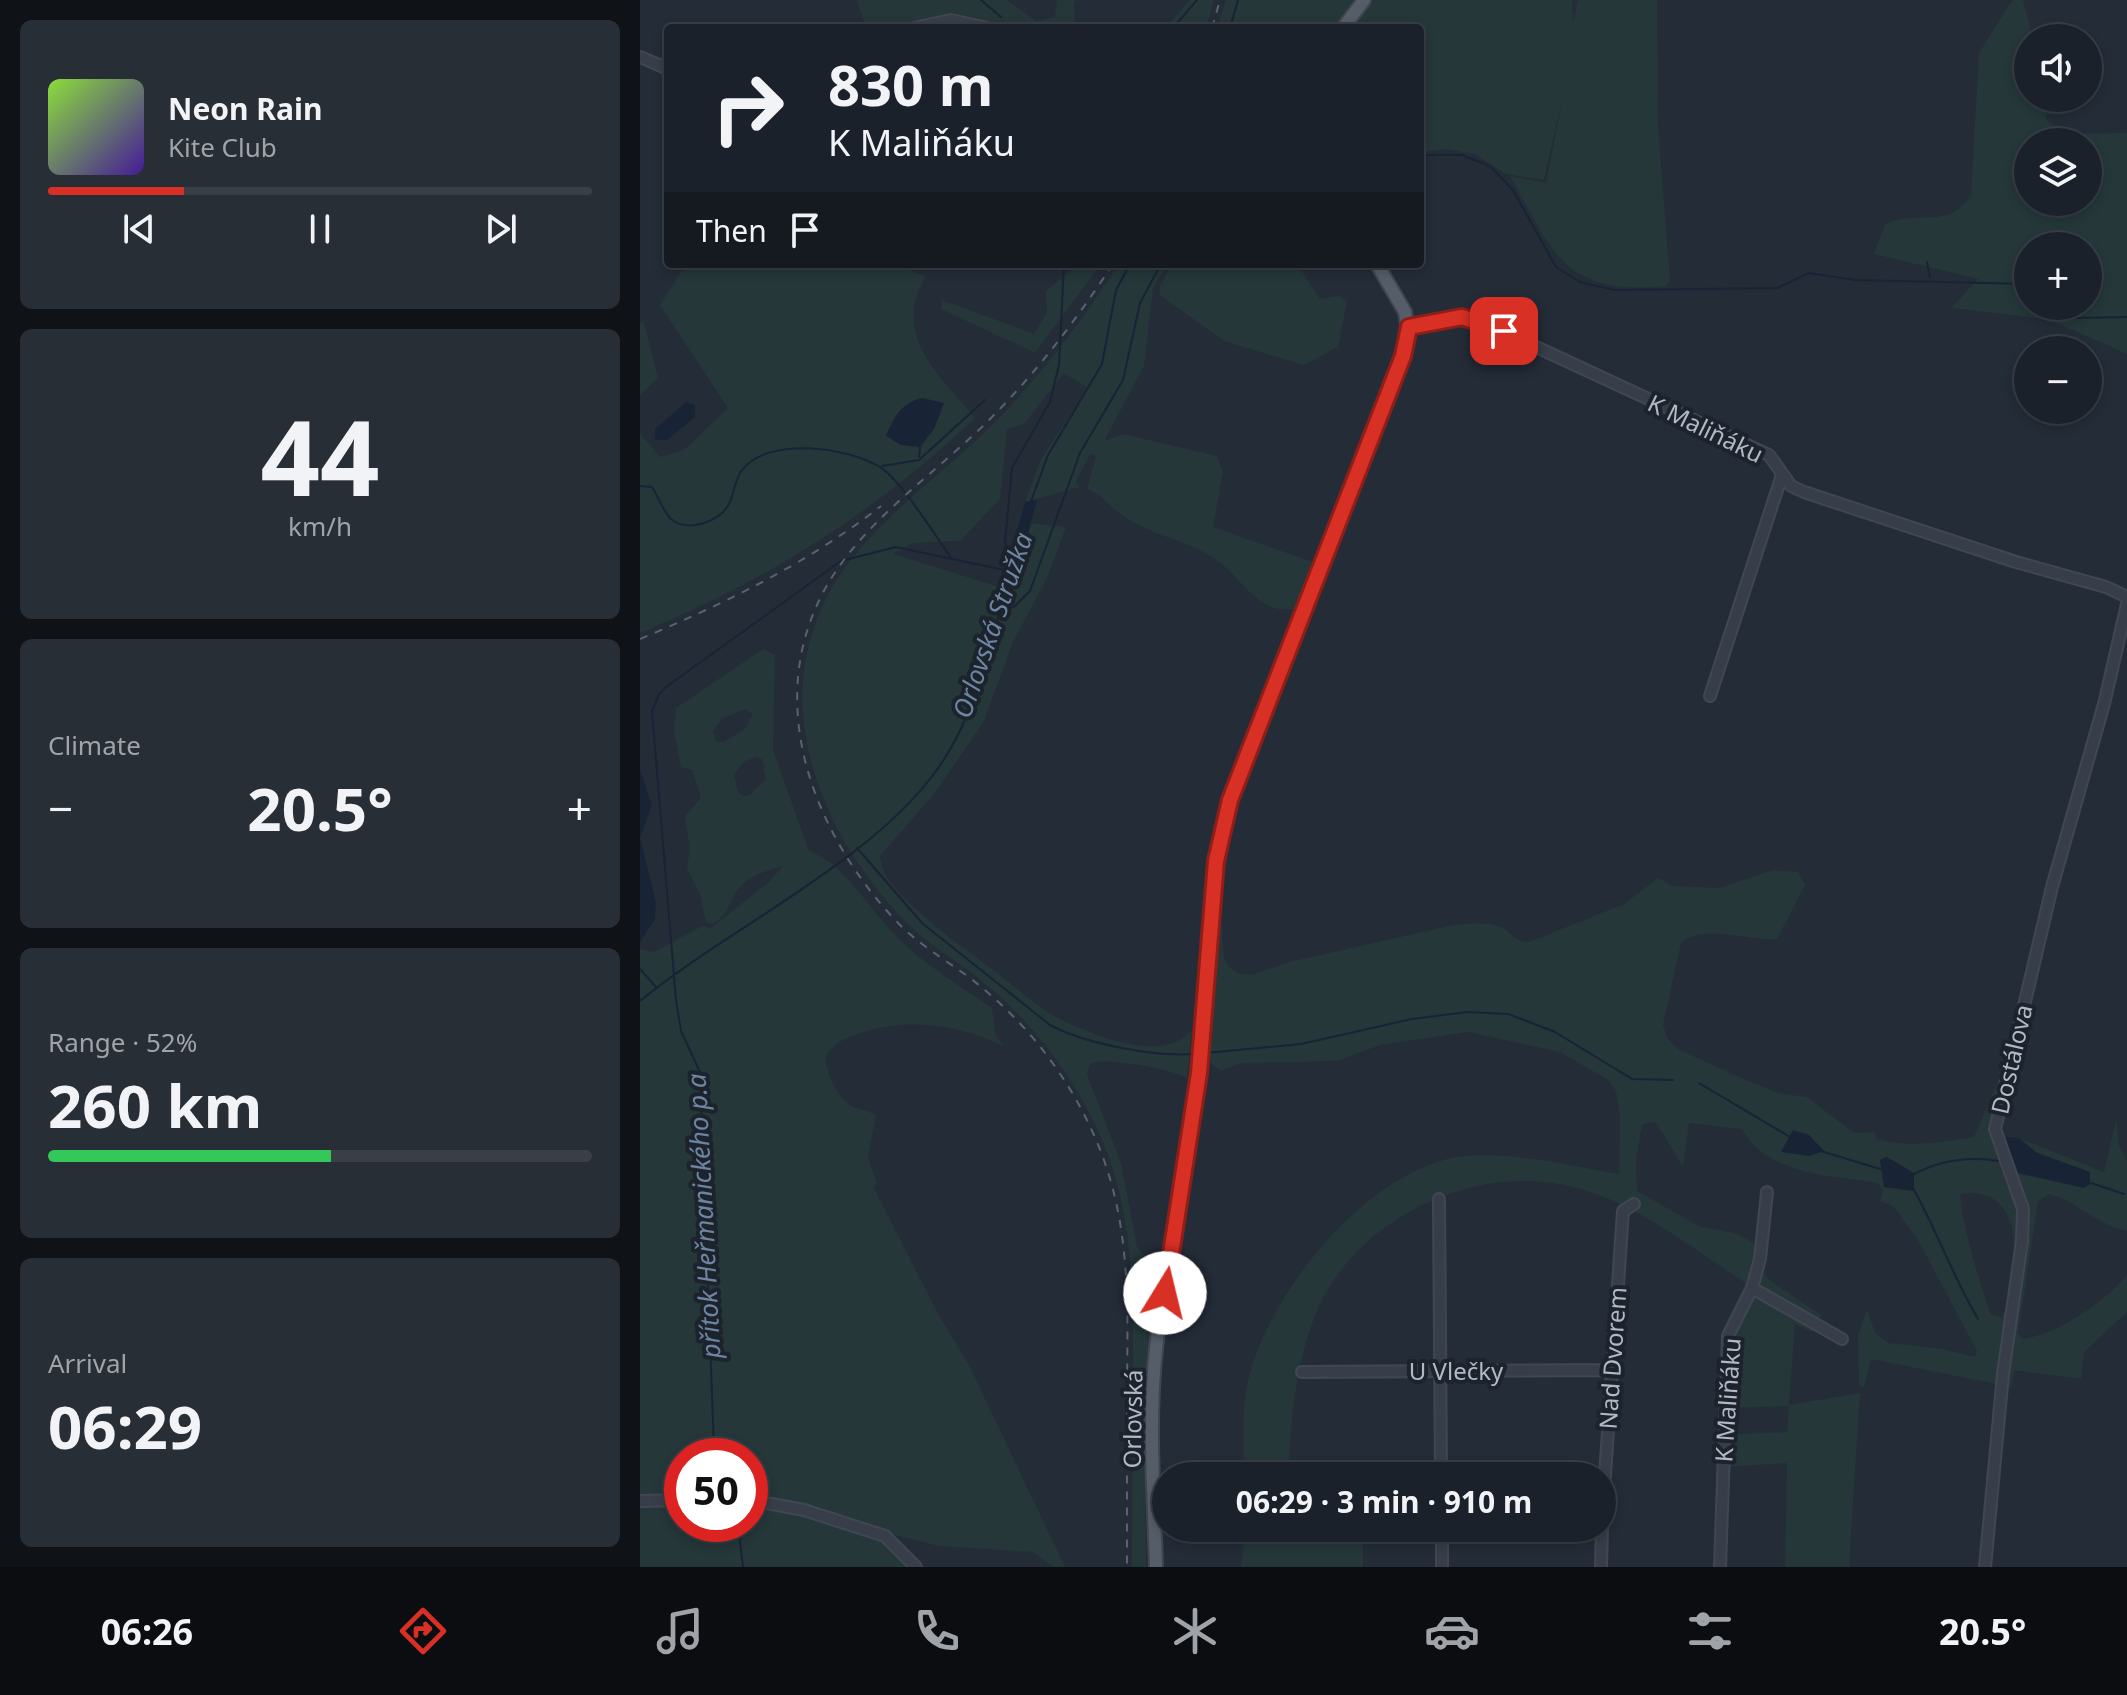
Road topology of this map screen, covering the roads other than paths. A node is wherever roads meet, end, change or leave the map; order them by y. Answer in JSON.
{"nodes":[{"id":1,"x":1364,"y":0,"type":"edge"},
{"id":2,"x":932,"y":24,"type":"edge"},
{"id":3,"x":969,"y":24,"type":"edge"},
{"id":4,"x":1346,"y":24,"type":"edge"},
{"id":5,"x":640,"y":57,"type":"edge"},
{"id":6,"x":664,"y":67,"type":"edge"},
{"id":7,"x":1380,"y":268,"type":"edge"},
{"id":8,"x":1409,"y":327,"type":"junction"},
{"id":9,"x":1782,"y":475,"type":"junction"},
{"id":10,"x":2127,"y":597,"type":"edge"},
{"id":11,"x":2127,"y":604,"type":"edge"},
{"id":12,"x":1710,"y":696,"type":"dead end"},
{"id":13,"x":1767,"y":1192,"type":"dead end"},
{"id":14,"x":1439,"y":1199,"type":"dead end"},
{"id":15,"x":1634,"y":1204,"type":"dead end"},
{"id":16,"x":1752,"y":1288,"type":"junction"},
{"id":17,"x":1842,"y":1339,"type":"dead end"},
{"id":18,"x":1441,"y":1370,"type":"junction"},
{"id":19,"x":1611,"y":1370,"type":"junction"},
{"id":20,"x":1302,"y":1372,"type":"dead end"},
{"id":21,"x":1441,"y":1462,"type":"edge"},
{"id":22,"x":1605,"y":1462,"type":"edge"},
{"id":23,"x":664,"y":1500,"type":"edge"},
{"id":24,"x":640,"y":1501,"type":"edge"},
{"id":25,"x":768,"y":1503,"type":"edge"},
{"id":26,"x":1442,"y":1542,"type":"edge"},
{"id":27,"x":1602,"y":1542,"type":"edge"},
{"id":28,"x":916,"y":1567,"type":"edge"},
{"id":29,"x":1156,"y":1567,"type":"edge"},
{"id":30,"x":1442,"y":1567,"type":"edge"},
{"id":31,"x":1601,"y":1567,"type":"edge"},
{"id":32,"x":1720,"y":1567,"type":"edge"},
{"id":33,"x":1985,"y":1567,"type":"edge"}],
"edges":[{"from":1,"to":4,"type":"main road"},
{"from":2,"to":3,"type":"street"},
{"from":5,"to":6,"type":"street"},
{"from":7,"to":8,"type":"main road"},
{"from":8,"to":9,"type":"street","name":"K Maliňáku"},
{"from":8,"to":29,"type":"main road","name":"Orlovská"},
{"from":9,"to":10,"type":"street"},
{"from":9,"to":12,"type":"street","name":"K Maliňáku"},
{"from":11,"to":33,"type":"street","name":"Dostálova"},
{"from":13,"to":16,"type":"street","name":"K Maliňáku"},
{"from":14,"to":18,"type":"street"},
{"from":15,"to":19,"type":"street","name":"Nad Dvorem"},
{"from":16,"to":17,"type":"street"},
{"from":16,"to":32,"type":"street","name":"K Maliňáku"},
{"from":18,"to":19,"type":"street","name":"U Vlečky"},
{"from":18,"to":20,"type":"street","name":"U Vlečky"},
{"from":18,"to":21,"type":"street"},
{"from":19,"to":22,"type":"street","name":"Nad Dvorem"},
{"from":23,"to":24,"type":"street"},
{"from":25,"to":28,"type":"street"},
{"from":26,"to":30,"type":"street"},
{"from":27,"to":31,"type":"street"}]}
